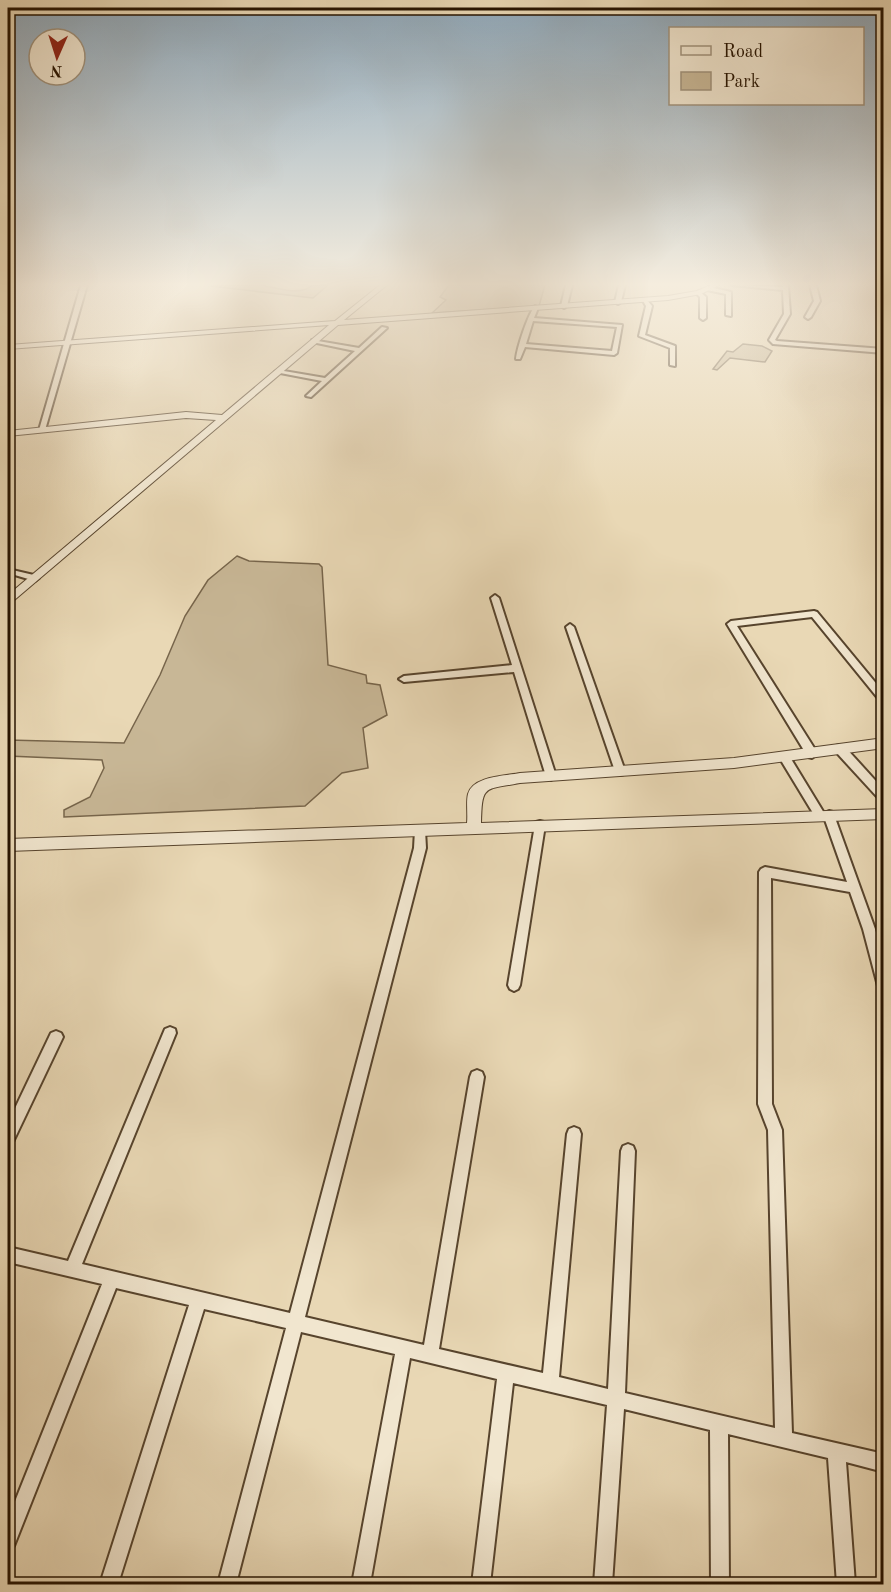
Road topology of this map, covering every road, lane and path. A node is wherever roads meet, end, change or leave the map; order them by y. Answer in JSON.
{"nodes":[{"id":1,"x":64,"y":359,"type":"edge"},
{"id":2,"x":293,"y":359,"type":"edge"},
{"id":3,"x":349,"y":359,"type":"edge"},
{"id":4,"x":673,"y":359,"type":"edge"},
{"id":5,"x":673,"y":365,"type":"dead end"},
{"id":6,"x":278,"y":372,"type":"junction"},
{"id":7,"x":326,"y":380,"type":"junction"},
{"id":8,"x":309,"y":396,"type":"dead end"},
{"id":9,"x":225,"y":418,"type":"junction"},
{"id":10,"x":42,"y":430,"type":"junction"},
{"id":11,"x":8,"y":433,"type":"edge"},
{"id":12,"x":8,"y":571,"type":"edge"},
{"id":13,"x":35,"y":578,"type":"junction"},
{"id":14,"x":495,"y":598,"type":"dead end"},
{"id":15,"x":8,"y":600,"type":"edge"},
{"id":16,"x":570,"y":627,"type":"dead end"},
{"id":17,"x":518,"y":668,"type":"junction"},
{"id":18,"x":404,"y":679,"type":"dead end"},
{"id":19,"x":884,"y":700,"type":"edge"},
{"id":20,"x":884,"y":743,"type":"edge"},
{"id":21,"x":840,"y":749,"type":"junction"},
{"id":22,"x":812,"y":753,"type":"junction"},
{"id":23,"x":784,"y":757,"type":"junction"},
{"id":24,"x":620,"y":771,"type":"junction"},
{"id":25,"x":551,"y":776,"type":"junction"},
{"id":26,"x":884,"y":797,"type":"edge"},
{"id":27,"x":884,"y":814,"type":"edge"},
{"id":28,"x":825,"y":815,"type":"junction"},
{"id":29,"x":540,"y":825,"type":"junction"},
{"id":30,"x":474,"y":828,"type":"junction"},
{"id":31,"x":420,"y":830,"type":"junction"},
{"id":32,"x":8,"y":845,"type":"edge"},
{"id":33,"x":856,"y":888,"type":"junction"},
{"id":34,"x":514,"y":985,"type":"dead end"},
{"id":35,"x":884,"y":986,"type":"edge"},
{"id":36,"x":170,"y":1033,"type":"dead end"},
{"id":37,"x":56,"y":1037,"type":"dead end"},
{"id":38,"x":477,"y":1077,"type":"dead end"},
{"id":39,"x":574,"y":1134,"type":"dead end"},
{"id":40,"x":8,"y":1137,"type":"edge"},
{"id":41,"x":628,"y":1151,"type":"dead end"},
{"id":42,"x":8,"y":1254,"type":"edge"},
{"id":43,"x":72,"y":1269,"type":"junction"},
{"id":44,"x":112,"y":1278,"type":"junction"},
{"id":45,"x":199,"y":1299,"type":"junction"},
{"id":46,"x":296,"y":1322,"type":"junction"},
{"id":47,"x":404,"y":1348,"type":"junction"},
{"id":48,"x":430,"y":1354,"type":"junction"},
{"id":49,"x":506,"y":1373,"type":"junction"},
{"id":50,"x":550,"y":1383,"type":"junction"},
{"id":51,"x":616,"y":1399,"type":"junction"},
{"id":52,"x":719,"y":1424,"type":"junction"},
{"id":53,"x":784,"y":1439,"type":"junction"},
{"id":54,"x":836,"y":1451,"type":"junction"},
{"id":55,"x":884,"y":1463,"type":"edge"},
{"id":56,"x":8,"y":1540,"type":"edge"},
{"id":57,"x":109,"y":1584,"type":"edge"},
{"id":58,"x":227,"y":1584,"type":"edge"},
{"id":59,"x":361,"y":1584,"type":"edge"},
{"id":60,"x":481,"y":1584,"type":"edge"},
{"id":61,"x":603,"y":1584,"type":"edge"},
{"id":62,"x":720,"y":1584,"type":"edge"},
{"id":63,"x":846,"y":1584,"type":"edge"}],
"edges":[{"from":1,"to":10,"type":"street"},
{"from":2,"to":6,"type":"street"},
{"from":3,"to":7,"type":"street"},
{"from":4,"to":5,"type":"street"},
{"from":6,"to":7,"type":"street"},
{"from":6,"to":9,"type":"street"},
{"from":7,"to":8,"type":"street"},
{"from":9,"to":10,"type":"street"},
{"from":9,"to":13,"type":"street"},
{"from":10,"to":11,"type":"street"},
{"from":12,"to":13,"type":"street"},
{"from":13,"to":15,"type":"street"},
{"from":14,"to":17,"type":"street"},
{"from":16,"to":24,"type":"street"},
{"from":17,"to":18,"type":"street"},
{"from":17,"to":25,"type":"street"},
{"from":19,"to":22,"type":"street"},
{"from":20,"to":21,"type":"street"},
{"from":21,"to":22,"type":"street"},
{"from":21,"to":26,"type":"street"},
{"from":22,"to":23,"type":"street"},
{"from":23,"to":24,"type":"street"},
{"from":23,"to":28,"type":"street"},
{"from":24,"to":25,"type":"street"},
{"from":25,"to":30,"type":"street"},
{"from":27,"to":28,"type":"street"},
{"from":28,"to":29,"type":"street"},
{"from":28,"to":33,"type":"street"},
{"from":29,"to":30,"type":"street"},
{"from":29,"to":34,"type":"street"},
{"from":30,"to":31,"type":"street"},
{"from":31,"to":32,"type":"street"},
{"from":31,"to":46,"type":"street"},
{"from":33,"to":35,"type":"street"},
{"from":33,"to":53,"type":"street"},
{"from":36,"to":43,"type":"street"},
{"from":37,"to":40,"type":"street"},
{"from":38,"to":48,"type":"street"},
{"from":39,"to":50,"type":"street"},
{"from":41,"to":51,"type":"street"},
{"from":42,"to":43,"type":"street"},
{"from":43,"to":44,"type":"street"},
{"from":44,"to":45,"type":"street"},
{"from":44,"to":56,"type":"street"},
{"from":45,"to":46,"type":"street"},
{"from":45,"to":57,"type":"street"},
{"from":46,"to":47,"type":"street"},
{"from":46,"to":58,"type":"street"},
{"from":47,"to":48,"type":"street"},
{"from":47,"to":59,"type":"street"},
{"from":48,"to":49,"type":"street"},
{"from":49,"to":50,"type":"street"},
{"from":49,"to":60,"type":"street"},
{"from":50,"to":51,"type":"street"},
{"from":51,"to":52,"type":"street"},
{"from":51,"to":61,"type":"street"},
{"from":52,"to":53,"type":"street"},
{"from":52,"to":62,"type":"street"},
{"from":53,"to":54,"type":"street"},
{"from":54,"to":55,"type":"street"},
{"from":54,"to":63,"type":"street"}]}
